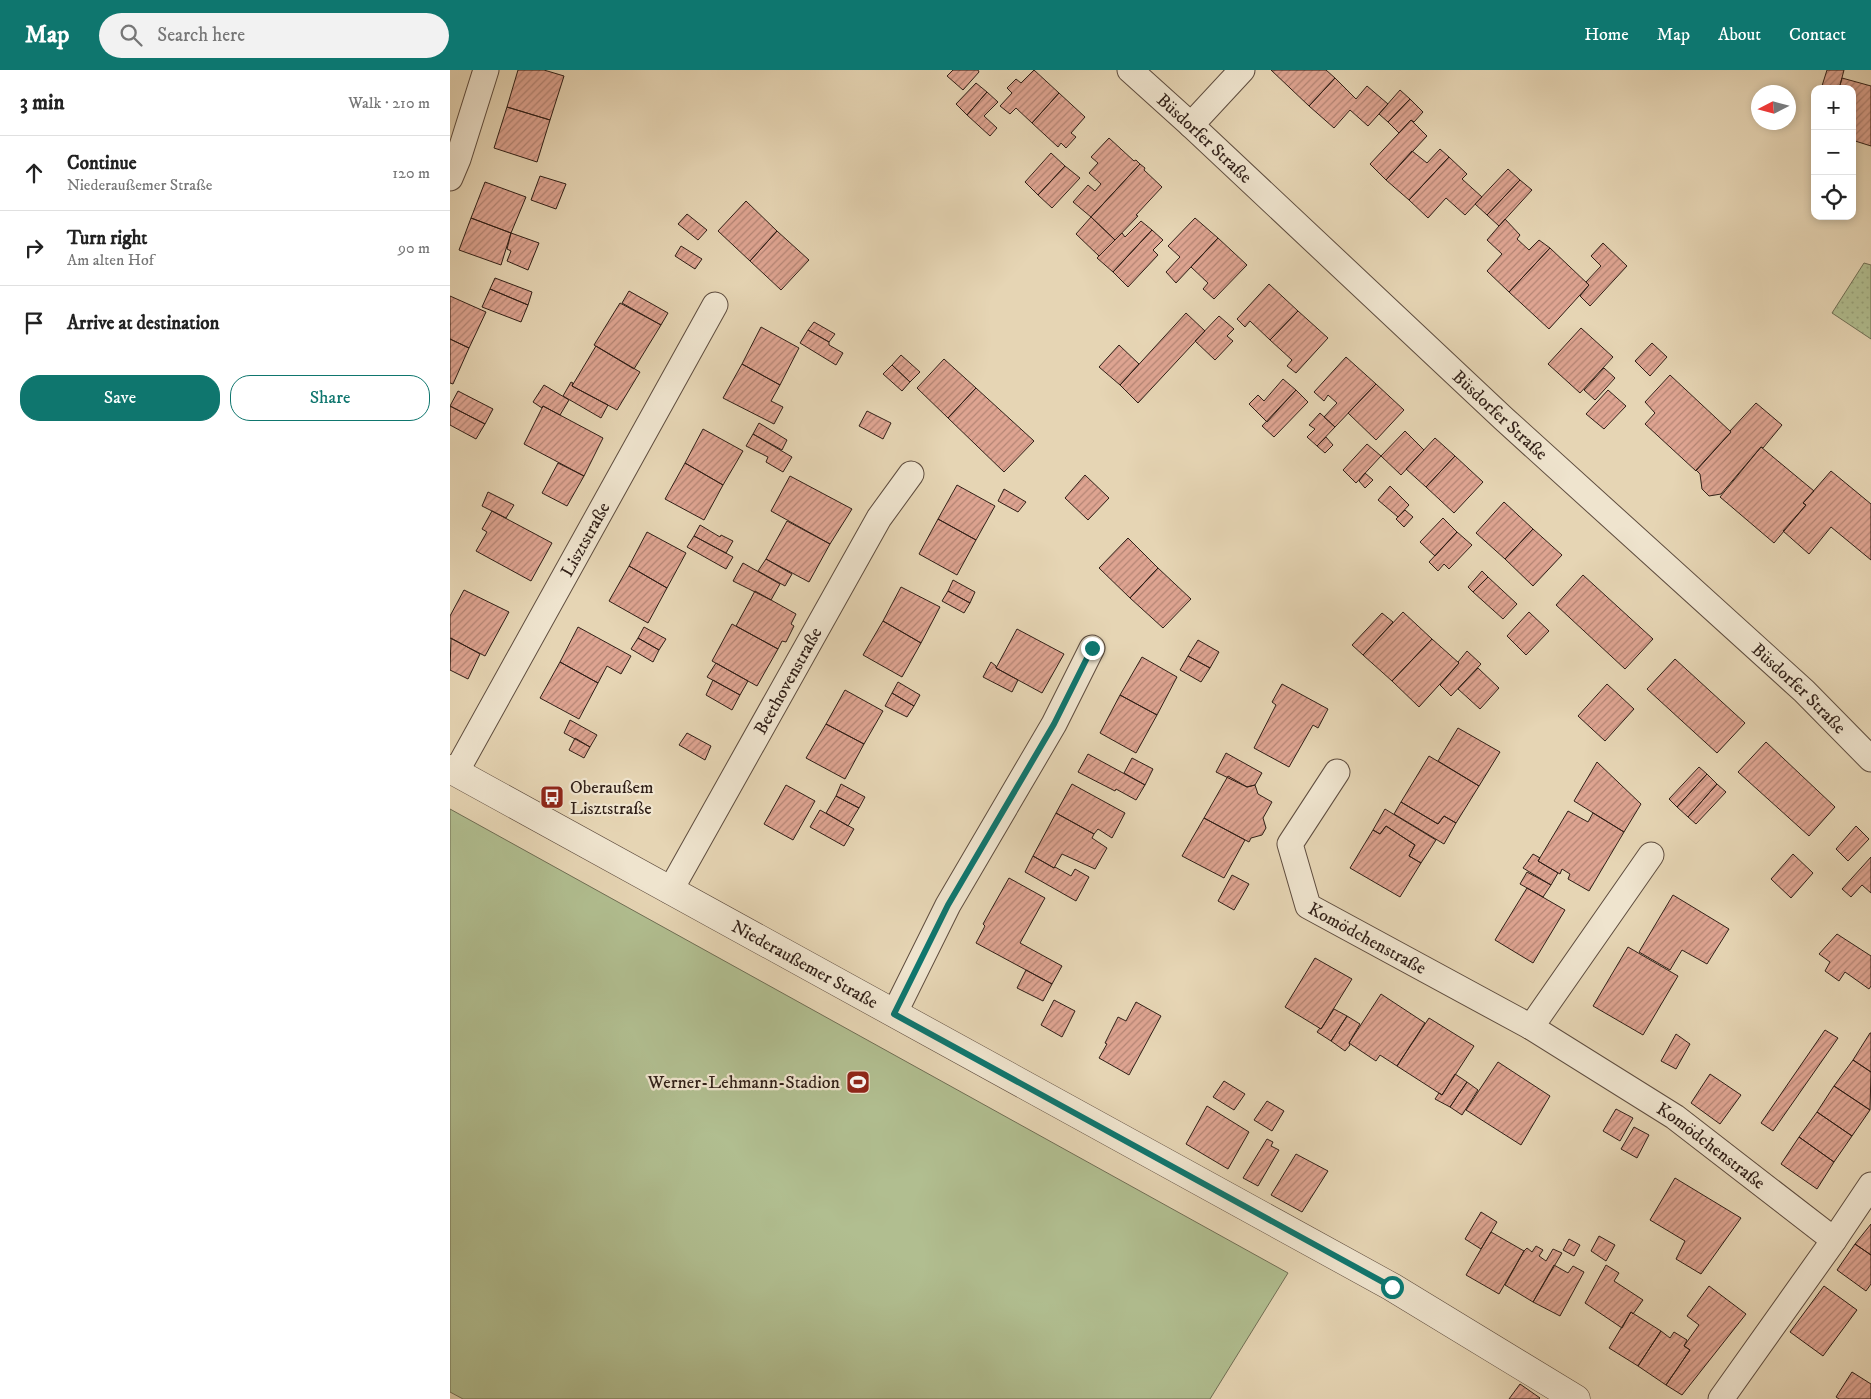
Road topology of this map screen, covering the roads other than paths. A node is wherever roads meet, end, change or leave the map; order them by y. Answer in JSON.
{"nodes":[{"id":1,"x":486,"y":70,"type":"edge"},
{"id":2,"x":1130,"y":70,"type":"edge"},
{"id":3,"x":1242,"y":70,"type":"edge"},
{"id":4,"x":1191,"y":125,"type":"junction"},
{"id":5,"x":450,"y":178,"type":"edge"},
{"id":6,"x":715,"y":305,"type":"dead end"},
{"id":7,"x":911,"y":474,"type":"dead end"},
{"id":8,"x":1092,"y":648,"type":"dead end"},
{"id":9,"x":1871,"y":759,"type":"edge"},
{"id":10,"x":453,"y":771,"type":"edge"},
{"id":11,"x":1337,"y":772,"type":"dead end"},
{"id":12,"x":1651,"y":855,"type":"dead end"},
{"id":13,"x":670,"y":891,"type":"junction"},
{"id":14,"x":894,"y":1014,"type":"junction"},
{"id":15,"x":1531,"y":1027,"type":"junction"},
{"id":16,"x":1871,"y":1185,"type":"edge"},
{"id":17,"x":1834,"y":1240,"type":"junction"},
{"id":18,"x":1576,"y":1399,"type":"edge"},
{"id":19,"x":1722,"y":1399,"type":"edge"}],
"edges":[{"from":1,"to":5,"type":"street"},
{"from":2,"to":4,"type":"street","name":"Büsdorfer Straße"},
{"from":3,"to":4,"type":"street"},
{"from":4,"to":9,"type":"street","name":"Büsdorfer Straße"},
{"from":6,"to":10,"type":"street","name":"Lisztstraße"},
{"from":7,"to":13,"type":"street","name":"Beethovenstraße"},
{"from":8,"to":14,"type":"street"},
{"from":10,"to":13,"type":"street","name":"Niederaußemer Straße"},
{"from":11,"to":15,"type":"street","name":"Komödchenstraße"},
{"from":12,"to":15,"type":"street"},
{"from":13,"to":14,"type":"street","name":"Niederaußemer Straße"},
{"from":14,"to":18,"type":"street","name":"Niederaußemer Straße"},
{"from":15,"to":17,"type":"street","name":"Komödchenstraße"},
{"from":16,"to":17,"type":"street"},
{"from":17,"to":19,"type":"street"}]}
